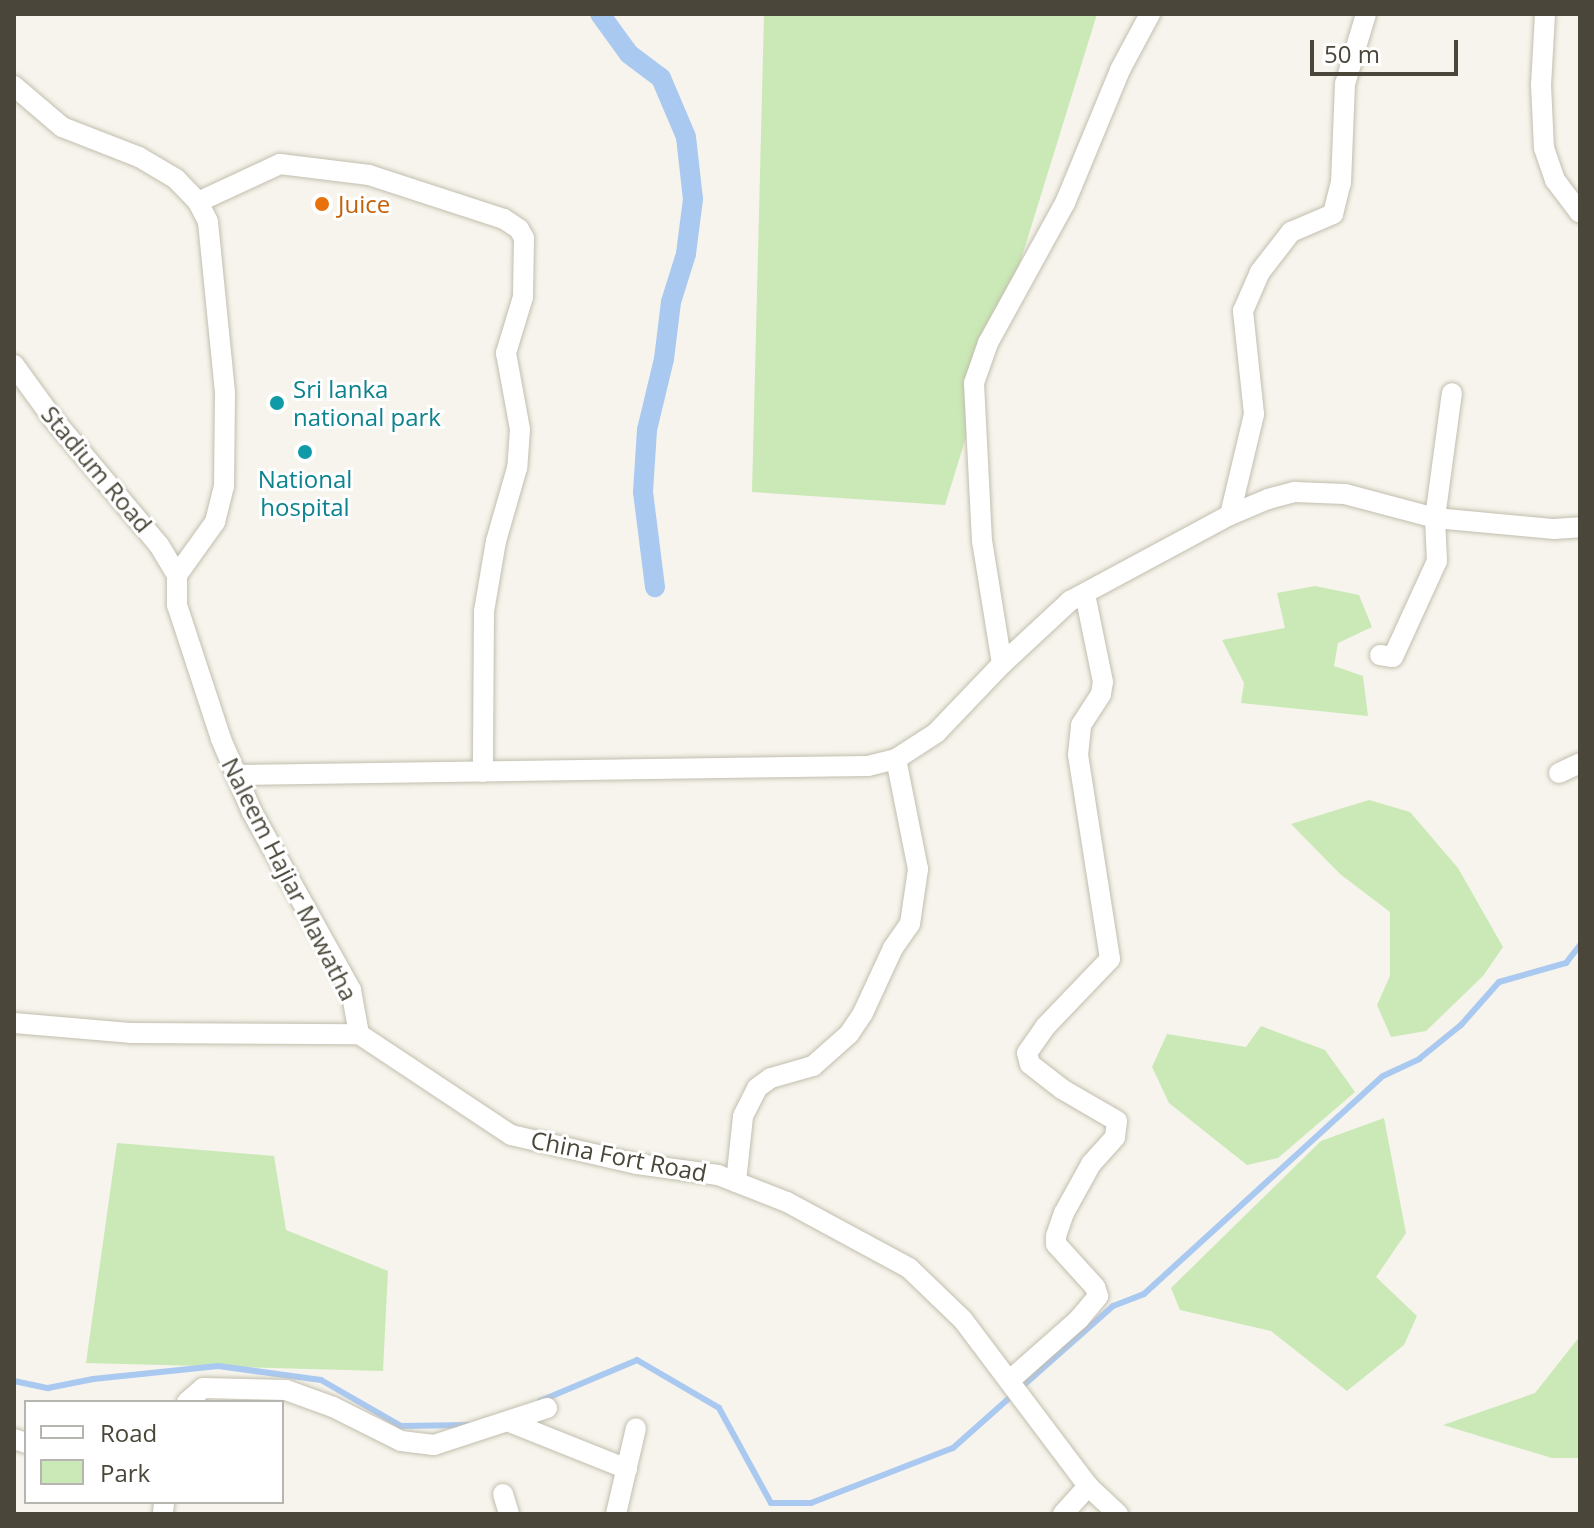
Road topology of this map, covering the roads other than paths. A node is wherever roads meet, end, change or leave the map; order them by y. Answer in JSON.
{"nodes":[{"id":1,"x":1150,"y":14,"type":"edge"},
{"id":2,"x":1366,"y":14,"type":"edge"},
{"id":3,"x":1545,"y":14,"type":"edge"},
{"id":4,"x":14,"y":86,"type":"edge"},
{"id":5,"x":198,"y":202,"type":"junction"},
{"id":6,"x":1580,"y":213,"type":"edge"},
{"id":7,"x":14,"y":365,"type":"edge"},
{"id":8,"x":1452,"y":393,"type":"dead end"},
{"id":9,"x":1230,"y":515,"type":"junction"},
{"id":10,"x":1435,"y":518,"type":"junction"},
{"id":11,"x":1580,"y":527,"type":"edge"},
{"id":12,"x":177,"y":575,"type":"junction"},
{"id":13,"x":1085,"y":594,"type":"junction"},
{"id":14,"x":1380,"y":655,"type":"dead end"},
{"id":15,"x":1002,"y":664,"type":"junction"},
{"id":16,"x":896,"y":759,"type":"junction"},
{"id":17,"x":1580,"y":763,"type":"edge"},
{"id":18,"x":483,"y":772,"type":"junction"},
{"id":19,"x":1559,"y":773,"type":"dead end"},
{"id":20,"x":237,"y":775,"type":"junction"},
{"id":21,"x":14,"y":1023,"type":"edge"},
{"id":22,"x":359,"y":1034,"type":"junction"},
{"id":23,"x":736,"y":1182,"type":"junction"},
{"id":24,"x":1009,"y":1381,"type":"junction"},
{"id":25,"x":189,"y":1400,"type":"edge"},
{"id":26,"x":547,"y":1408,"type":"dead end"},
{"id":27,"x":512,"y":1423,"type":"junction"},
{"id":28,"x":636,"y":1428,"type":"dead end"},
{"id":29,"x":627,"y":1469,"type":"junction"},
{"id":30,"x":1088,"y":1486,"type":"junction"},
{"id":31,"x":503,"y":1494,"type":"dead end"},
{"id":32,"x":509,"y":1514,"type":"edge"},
{"id":33,"x":616,"y":1514,"type":"edge"},
{"id":34,"x":1063,"y":1514,"type":"edge"},
{"id":35,"x":1118,"y":1514,"type":"edge"}],
"edges":[{"from":1,"to":15,"type":"street"},
{"from":2,"to":9,"type":"street"},
{"from":3,"to":6,"type":"street"},
{"from":4,"to":5,"type":"street"},
{"from":5,"to":12,"type":"street"},
{"from":5,"to":18,"type":"street"},
{"from":7,"to":12,"type":"street","name":"Stadium Road"},
{"from":8,"to":10,"type":"street"},
{"from":9,"to":10,"type":"street"},
{"from":9,"to":13,"type":"street"},
{"from":10,"to":11,"type":"street"},
{"from":10,"to":14,"type":"street"},
{"from":12,"to":20,"type":"street","name":"Naleem Hajiar Mawatha"},
{"from":13,"to":15,"type":"street"},
{"from":13,"to":24,"type":"street"},
{"from":15,"to":16,"type":"street"},
{"from":16,"to":18,"type":"street"},
{"from":16,"to":23,"type":"street"},
{"from":17,"to":19,"type":"street"},
{"from":18,"to":20,"type":"street"},
{"from":20,"to":22,"type":"street","name":"Naleem Hajiar Mawatha"},
{"from":21,"to":22,"type":"street"},
{"from":22,"to":23,"type":"street","name":"China Fort Road"},
{"from":23,"to":24,"type":"street","name":"China Fort Road"},
{"from":24,"to":30,"type":"street","name":"China Fort Road"},
{"from":25,"to":27,"type":"street"},
{"from":26,"to":27,"type":"street"},
{"from":27,"to":29,"type":"street"},
{"from":28,"to":29,"type":"street"},
{"from":29,"to":33,"type":"street"},
{"from":30,"to":34,"type":"street"},
{"from":30,"to":35,"type":"street","name":"China Fort Road"},
{"from":31,"to":32,"type":"street"}]}
